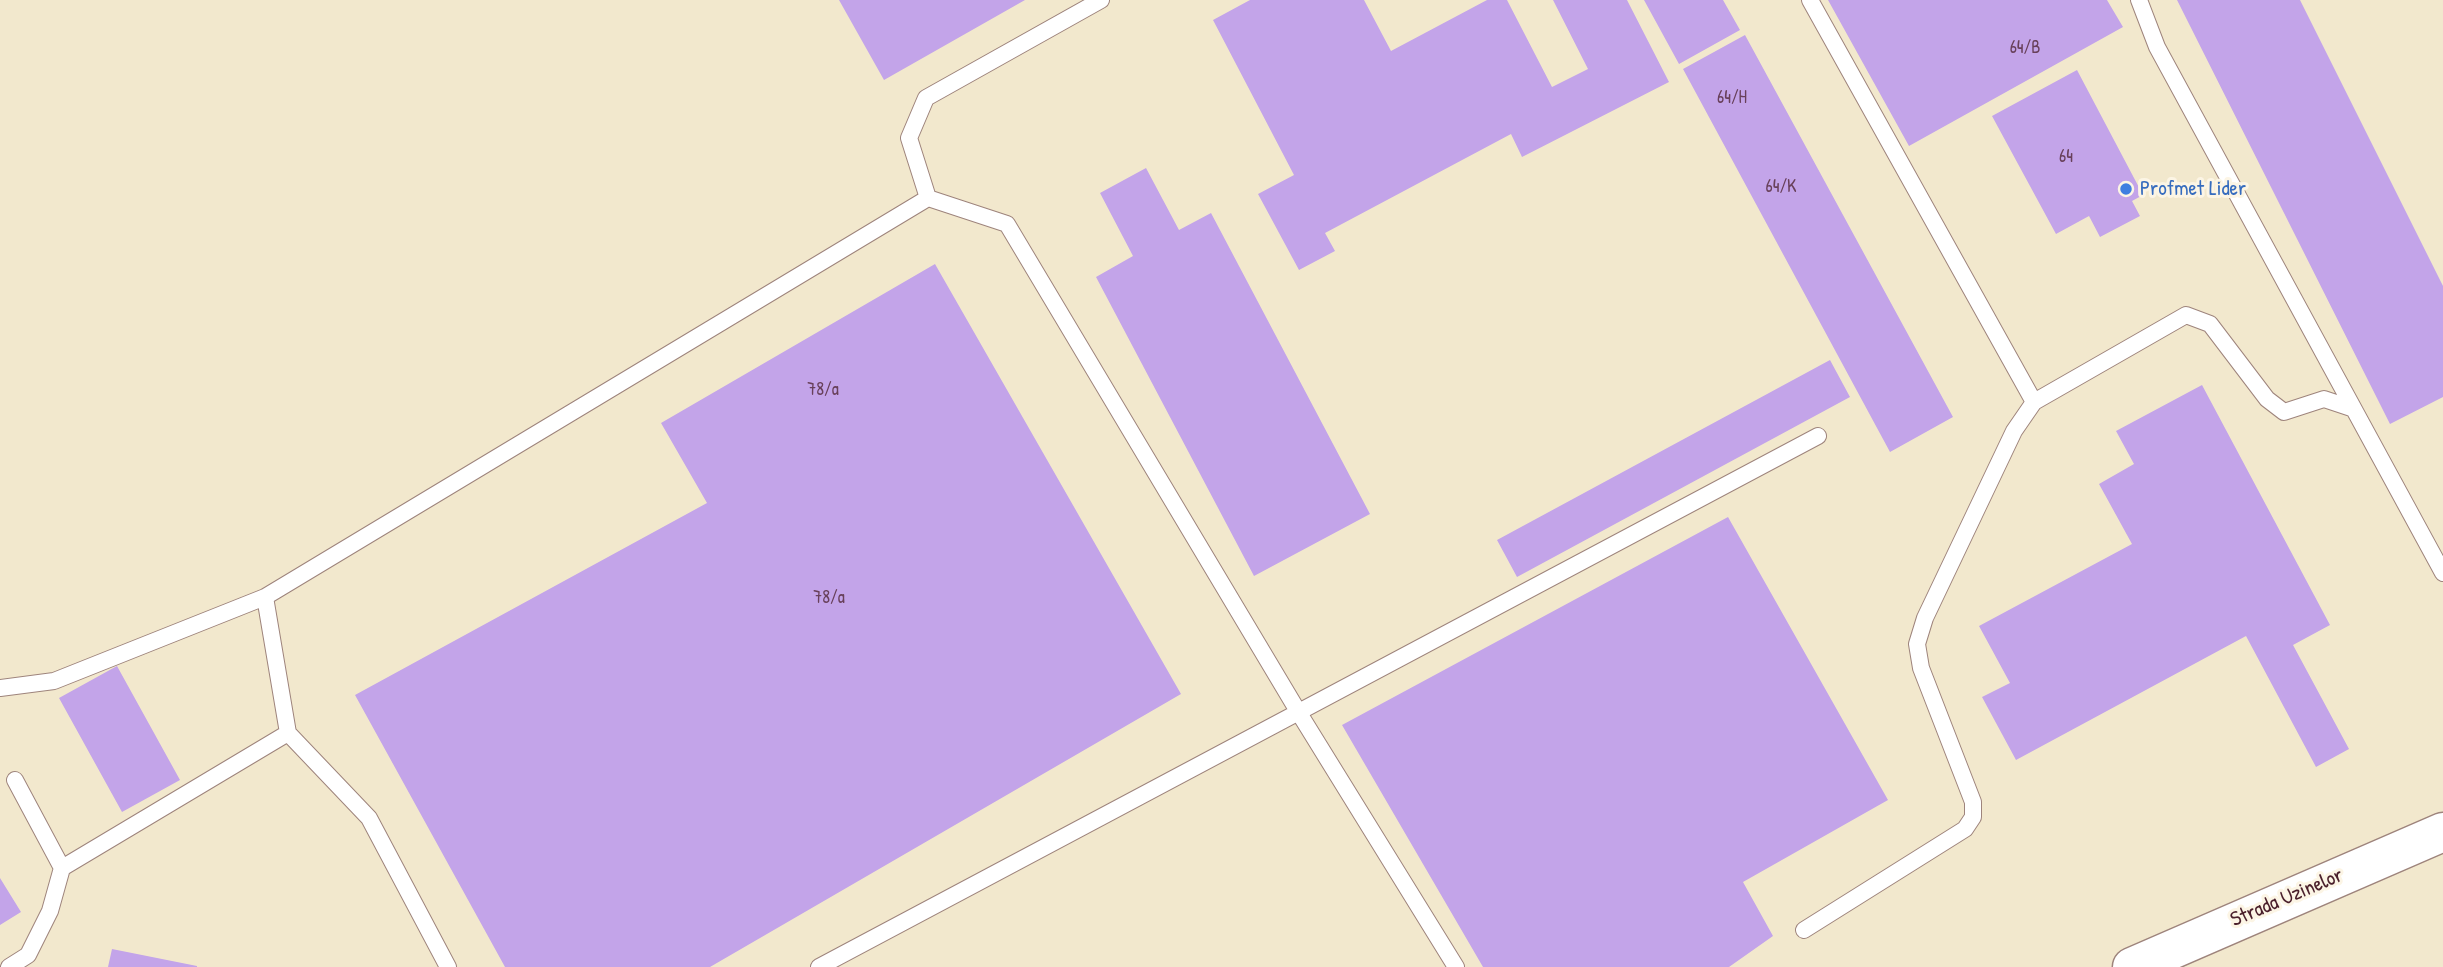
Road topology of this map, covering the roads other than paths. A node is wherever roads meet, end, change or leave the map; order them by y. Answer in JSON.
{"nodes":[{"id":1,"x":1101,"y":0,"type":"edge"},
{"id":2,"x":1810,"y":0,"type":"edge"},
{"id":3,"x":2139,"y":0,"type":"edge"},
{"id":4,"x":928,"y":198,"type":"junction"},
{"id":5,"x":2034,"y":401,"type":"junction"},
{"id":6,"x":2351,"y":408,"type":"junction"},
{"id":7,"x":1818,"y":436,"type":"dead end"},
{"id":8,"x":2443,"y":573,"type":"edge"},
{"id":9,"x":265,"y":597,"type":"junction"},
{"id":10,"x":0,"y":688,"type":"edge"},
{"id":11,"x":1299,"y":713,"type":"junction"},
{"id":12,"x":288,"y":733,"type":"junction"},
{"id":13,"x":15,"y":780,"type":"dead end"},
{"id":14,"x":2443,"y":832,"type":"edge"},
{"id":15,"x":62,"y":868,"type":"junction"},
{"id":16,"x":1804,"y":930,"type":"dead end"},
{"id":17,"x":9,"y":967,"type":"edge"},
{"id":18,"x":448,"y":967,"type":"edge"},
{"id":19,"x":819,"y":967,"type":"edge"},
{"id":20,"x":1456,"y":967,"type":"edge"},
{"id":21,"x":2132,"y":967,"type":"edge"}],
"edges":[{"from":1,"to":4,"type":"lane"},
{"from":2,"to":5,"type":"lane"},
{"from":3,"to":6,"type":"lane"},
{"from":4,"to":9,"type":"lane"},
{"from":4,"to":11,"type":"lane"},
{"from":5,"to":6,"type":"lane"},
{"from":5,"to":16,"type":"lane"},
{"from":6,"to":8,"type":"lane"},
{"from":7,"to":11,"type":"lane"},
{"from":9,"to":10,"type":"lane"},
{"from":9,"to":12,"type":"lane"},
{"from":11,"to":19,"type":"lane"},
{"from":11,"to":20,"type":"lane"},
{"from":12,"to":15,"type":"lane"},
{"from":12,"to":18,"type":"lane"},
{"from":13,"to":15,"type":"lane"},
{"from":14,"to":21,"type":"main road","name":"Strada Uzinelor"},
{"from":15,"to":17,"type":"lane"}]}
